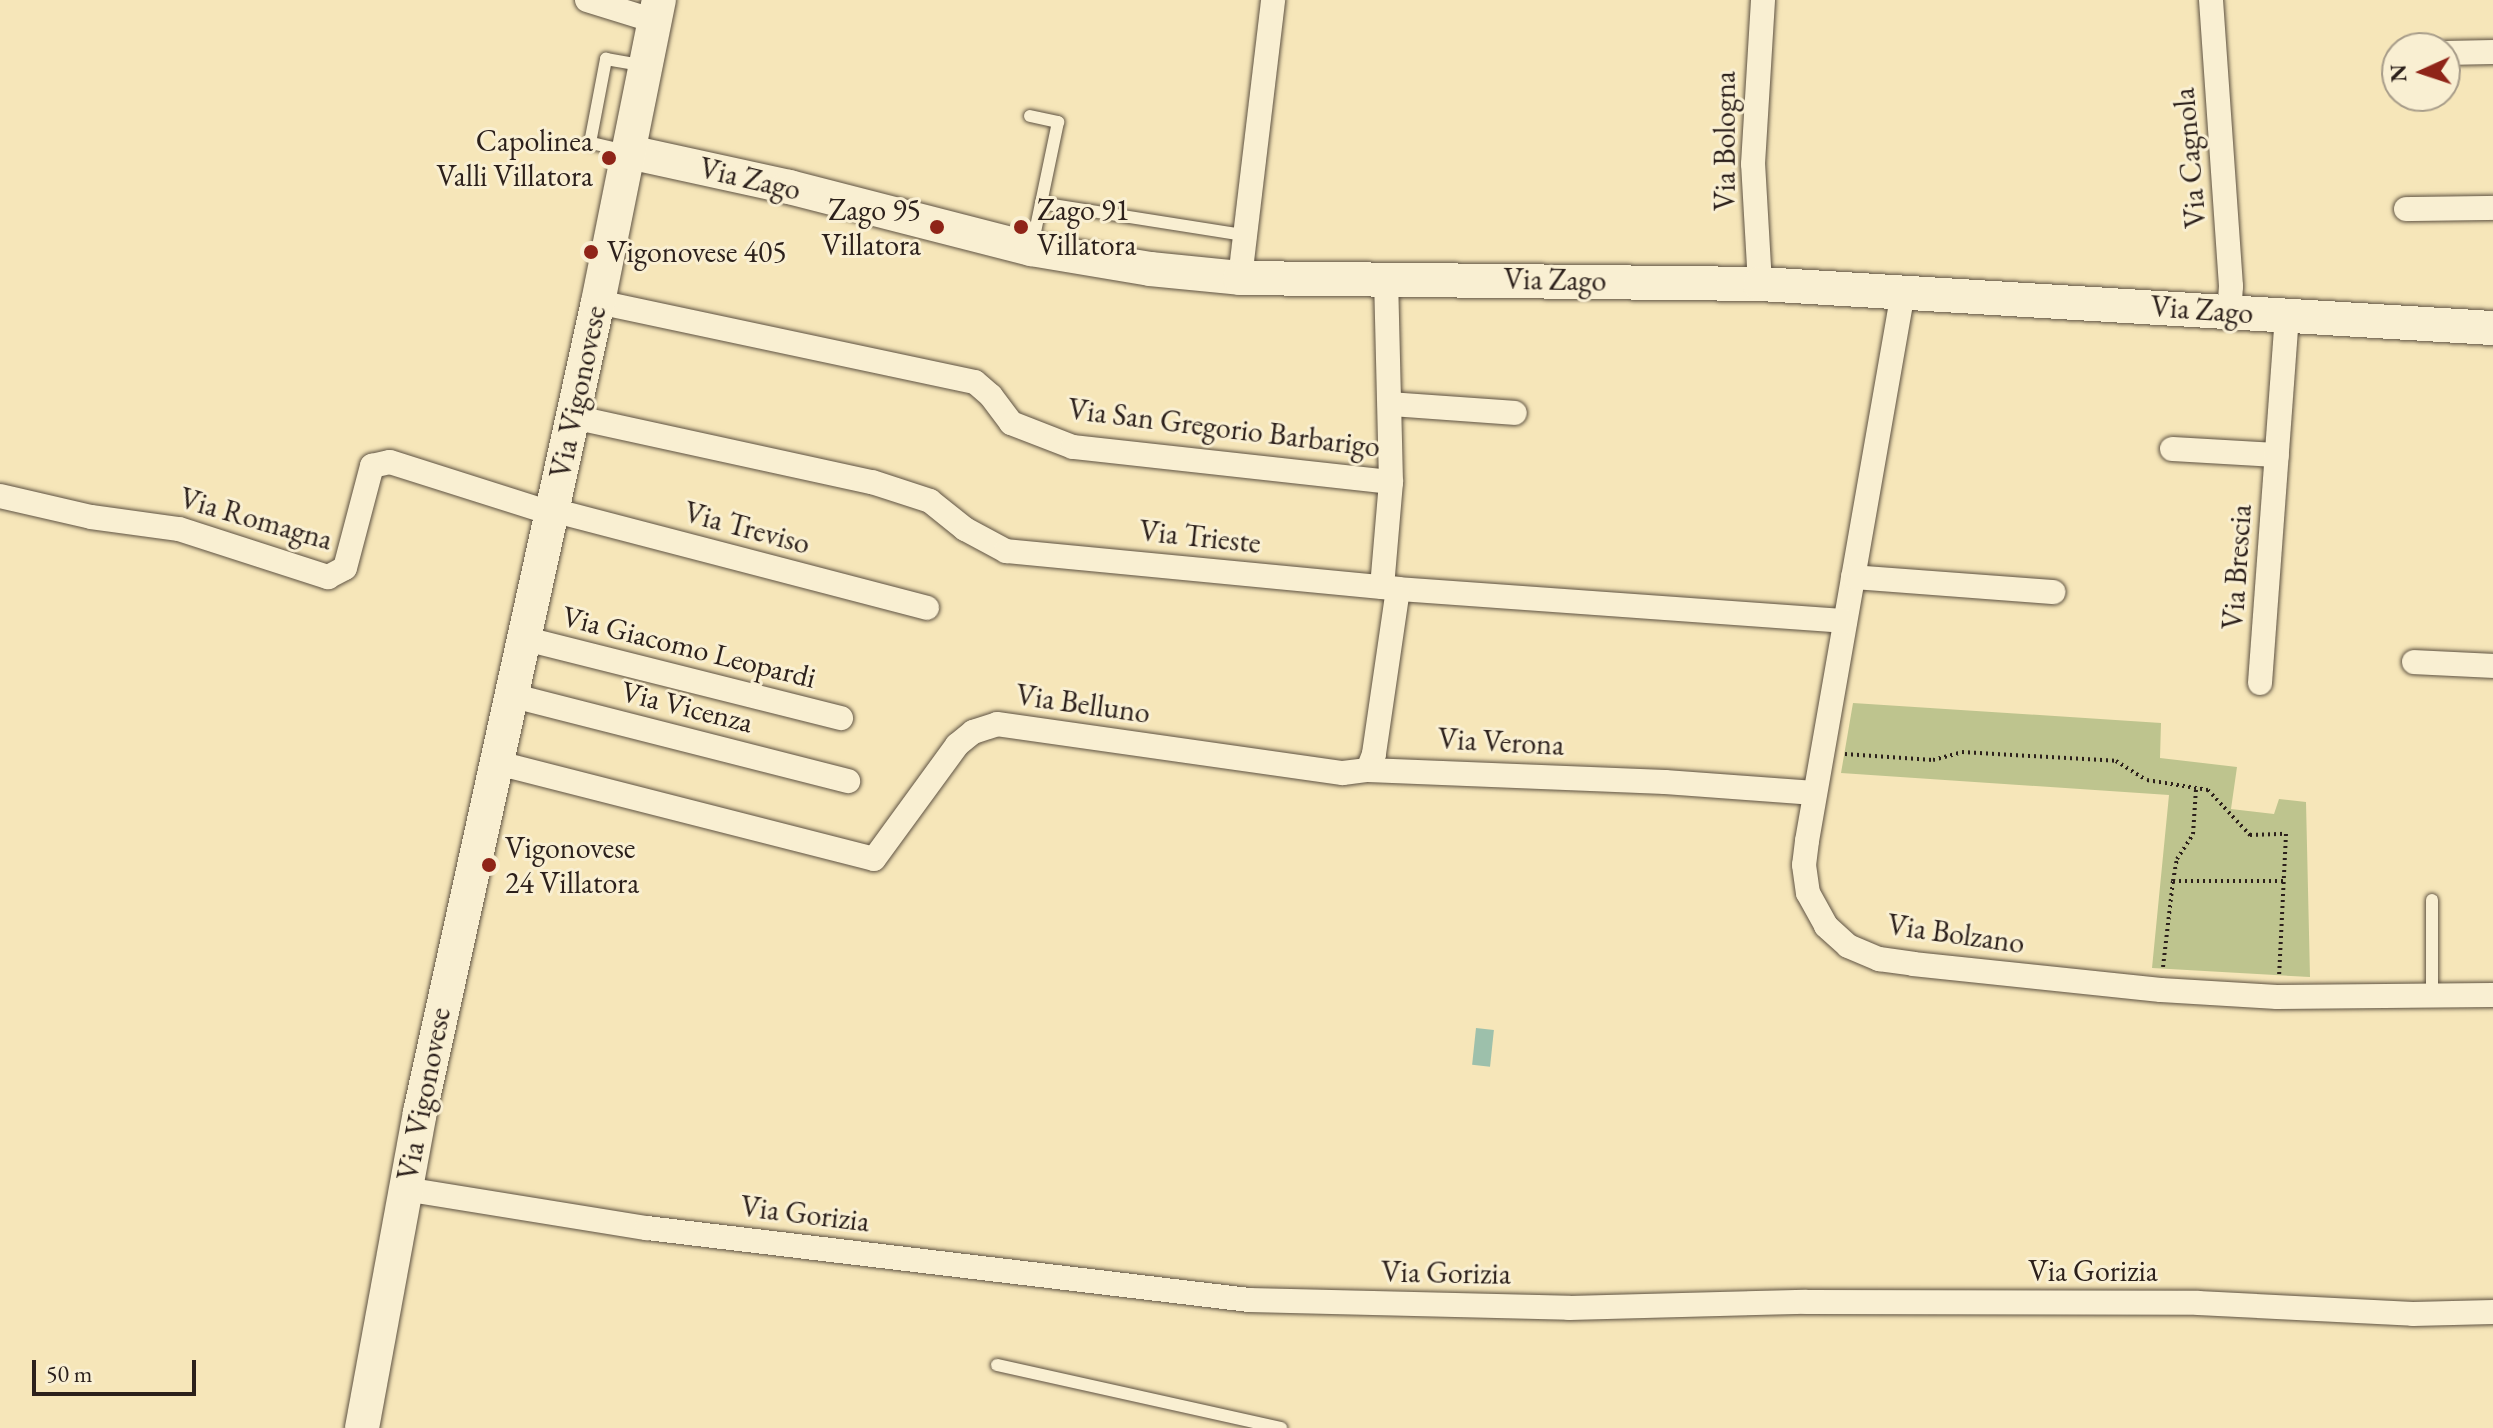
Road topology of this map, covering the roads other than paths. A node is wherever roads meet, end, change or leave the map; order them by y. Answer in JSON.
{"nodes":[{"id":1,"x":587,"y":0,"type":"edge"},
{"id":2,"x":1273,"y":0,"type":"edge"},
{"id":3,"x":1763,"y":0,"type":"edge"},
{"id":4,"x":2211,"y":0,"type":"edge"},
{"id":5,"x":657,"y":10,"type":"edge"},
{"id":6,"x":2493,"y":52,"type":"edge"},
{"id":7,"x":2461,"y":53,"type":"edge"},
{"id":8,"x":1030,"y":116,"type":"dead end"},
{"id":9,"x":629,"y":152,"type":"junction"},
{"id":10,"x":1041,"y":203,"type":"junction"},
{"id":11,"x":2493,"y":208,"type":"edge"},
{"id":12,"x":2406,"y":209,"type":"dead end"},
{"id":13,"x":1244,"y":235,"type":"junction"},
{"id":14,"x":1031,"y":249,"type":"junction"},
{"id":15,"x":1240,"y":278,"type":"junction"},
{"id":16,"x":1386,"y":279,"type":"junction"},
{"id":17,"x":1760,"y":284,"type":"junction"},
{"id":18,"x":1903,"y":292,"type":"junction"},
{"id":19,"x":598,"y":302,"type":"junction"},
{"id":20,"x":2229,"y":312,"type":"junction"},
{"id":21,"x":2287,"y":316,"type":"junction"},
{"id":22,"x":2493,"y":328,"type":"edge"},
{"id":23,"x":1390,"y":404,"type":"junction"},
{"id":24,"x":1515,"y":413,"type":"dead end"},
{"id":25,"x":573,"y":417,"type":"junction"},
{"id":26,"x":2172,"y":449,"type":"dead end"},
{"id":27,"x":2277,"y":455,"type":"junction"},
{"id":28,"x":1391,"y":482,"type":"junction"},
{"id":29,"x":0,"y":496,"type":"edge"},
{"id":30,"x":551,"y":513,"type":"junction"},
{"id":31,"x":1853,"y":577,"type":"junction"},
{"id":32,"x":1390,"y":588,"type":"junction"},
{"id":33,"x":2053,"y":592,"type":"dead end"},
{"id":34,"x":927,"y":608,"type":"dead end"},
{"id":35,"x":1845,"y":621,"type":"junction"},
{"id":36,"x":522,"y":638,"type":"junction"},
{"id":37,"x":2414,"y":662,"type":"dead end"},
{"id":38,"x":2493,"y":666,"type":"edge"},
{"id":39,"x":2260,"y":683,"type":"dead end"},
{"id":40,"x":510,"y":695,"type":"junction"},
{"id":41,"x":841,"y":718,"type":"dead end"},
{"id":42,"x":494,"y":762,"type":"junction"},
{"id":43,"x":1368,"y":770,"type":"junction"},
{"id":44,"x":848,"y":781,"type":"dead end"},
{"id":45,"x":1815,"y":793,"type":"junction"},
{"id":46,"x":2432,"y":900,"type":"dead end"},
{"id":47,"x":2493,"y":995,"type":"edge"},
{"id":48,"x":2432,"y":996,"type":"junction"},
{"id":49,"x":405,"y":1189,"type":"junction"},
{"id":50,"x":2493,"y":1312,"type":"edge"},
{"id":51,"x":997,"y":1365,"type":"dead end"},
{"id":52,"x":362,"y":1428,"type":"edge"},
{"id":53,"x":1281,"y":1428,"type":"edge"}],
"edges":[{"from":1,"to":5,"type":"street","name":"Via Vigonovese"},
{"from":2,"to":13,"type":"street"},
{"from":3,"to":17,"type":"street","name":"Via Bologna"},
{"from":4,"to":20,"type":"street","name":"Via Cagnola"},
{"from":5,"to":9,"type":"street","name":"Via Vigonovese"},
{"from":6,"to":7,"type":"street"},
{"from":8,"to":10,"type":"lane"},
{"from":9,"to":14,"type":"street","name":"Via Zago"},
{"from":9,"to":19,"type":"street","name":"Via Vigonovese"},
{"from":10,"to":13,"type":"lane"},
{"from":10,"to":14,"type":"lane"},
{"from":11,"to":12,"type":"street"},
{"from":13,"to":15,"type":"street"},
{"from":14,"to":15,"type":"street","name":"Via Zago"},
{"from":15,"to":16,"type":"street","name":"Via Zago"},
{"from":16,"to":17,"type":"street","name":"Via Zago"},
{"from":16,"to":23,"type":"street"},
{"from":17,"to":18,"type":"street","name":"Via Zago"},
{"from":18,"to":20,"type":"street","name":"Via Zago"},
{"from":18,"to":31,"type":"street","name":"Via Bolzano"},
{"from":19,"to":25,"type":"street","name":"Via Vigonovese"},
{"from":19,"to":28,"type":"street","name":"Via San Gregorio Barbarigo"},
{"from":20,"to":21,"type":"street","name":"Via Zago"},
{"from":21,"to":22,"type":"street","name":"Via Zago"},
{"from":21,"to":27,"type":"street","name":"Via Brescia"},
{"from":23,"to":24,"type":"street"},
{"from":23,"to":28,"type":"street"},
{"from":25,"to":30,"type":"street","name":"Via Vigonovese"},
{"from":25,"to":32,"type":"street","name":"Via Trieste"},
{"from":26,"to":27,"type":"street"},
{"from":27,"to":39,"type":"street","name":"Via Brescia"},
{"from":28,"to":32,"type":"street"},
{"from":29,"to":30,"type":"street","name":"Via Romagna"},
{"from":30,"to":34,"type":"street","name":"Via Treviso"},
{"from":30,"to":36,"type":"street","name":"Via Vigonovese"},
{"from":31,"to":33,"type":"street"},
{"from":31,"to":35,"type":"street","name":"Via Bolzano"},
{"from":32,"to":35,"type":"street","name":"Via Trieste"},
{"from":32,"to":43,"type":"street"},
{"from":35,"to":45,"type":"street","name":"Via Bolzano"},
{"from":36,"to":40,"type":"street","name":"Via Vigonovese"},
{"from":36,"to":41,"type":"street","name":"Via Giacomo Leopardi"},
{"from":37,"to":38,"type":"street"},
{"from":40,"to":42,"type":"street","name":"Via Vigonovese"},
{"from":40,"to":44,"type":"street","name":"Via Vicenza"},
{"from":42,"to":43,"type":"street","name":"Via Belluno"},
{"from":42,"to":49,"type":"street","name":"Via Vigonovese"},
{"from":43,"to":45,"type":"street","name":"Via Verona"},
{"from":45,"to":48,"type":"street","name":"Via Bolzano"},
{"from":46,"to":48,"type":"lane"},
{"from":47,"to":48,"type":"street","name":"Via Bolzano"},
{"from":49,"to":50,"type":"street","name":"Via Gorizia"},
{"from":49,"to":52,"type":"street","name":"Via Vigonovese"},
{"from":51,"to":53,"type":"lane"}]}
